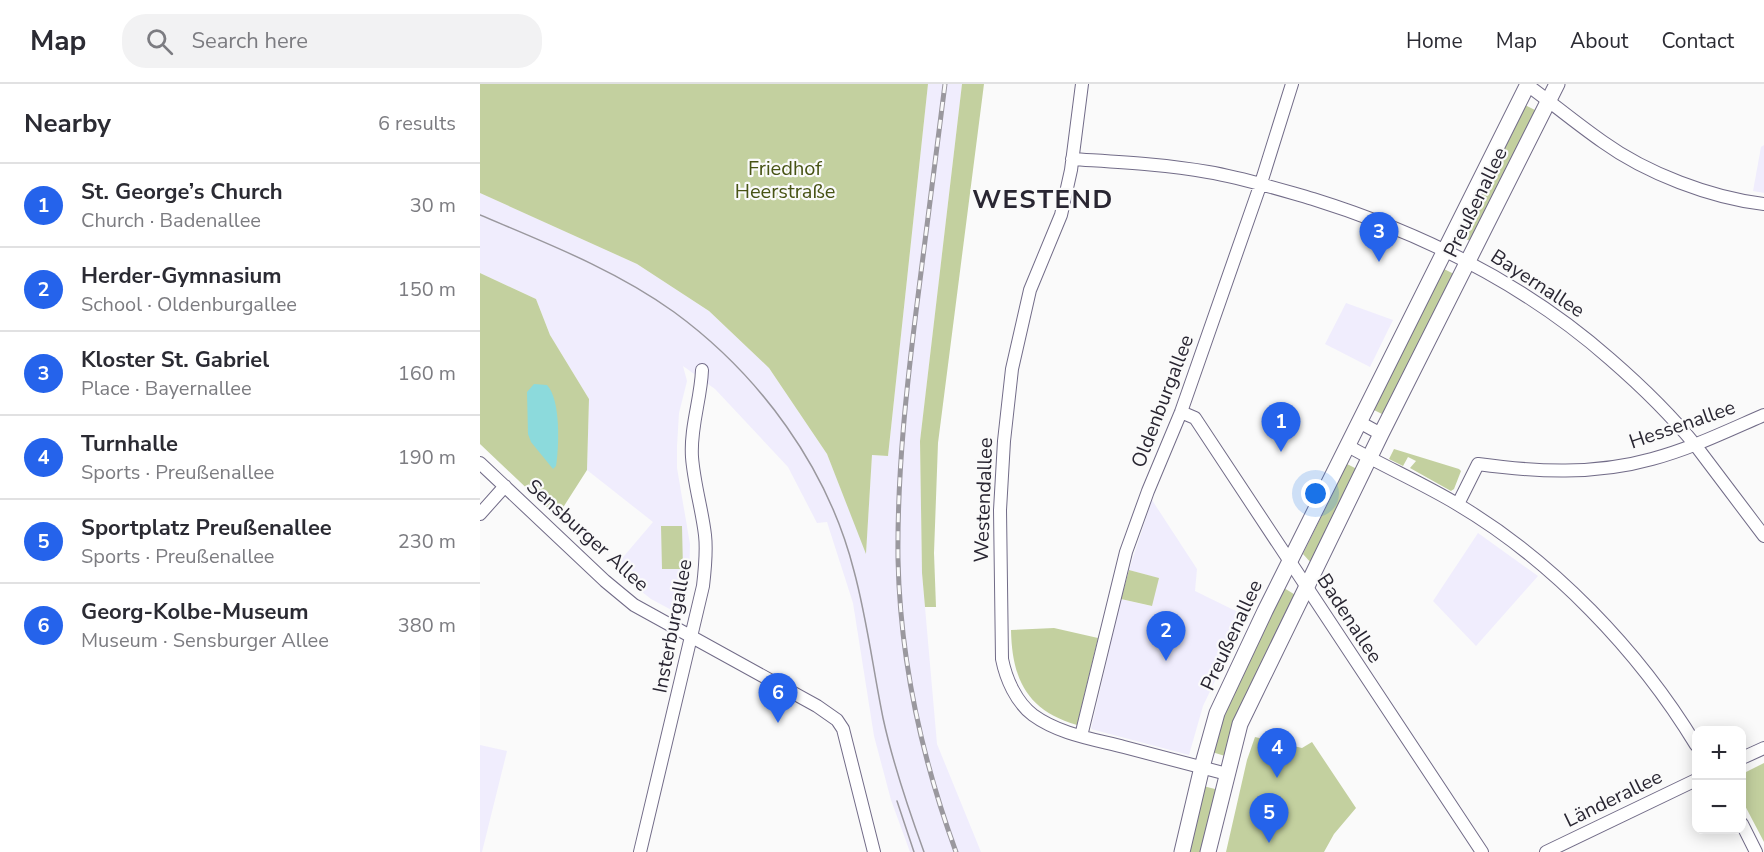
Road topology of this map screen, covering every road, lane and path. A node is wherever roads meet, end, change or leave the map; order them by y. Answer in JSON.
{"nodes":[{"id":1,"x":1082,"y":84,"type":"edge"},
{"id":2,"x":1292,"y":84,"type":"edge"},
{"id":3,"x":1527,"y":84,"type":"edge"},
{"id":4,"x":1557,"y":84,"type":"edge"},
{"id":5,"x":1549,"y":100,"type":"junction"},
{"id":6,"x":1072,"y":159,"type":"junction"},
{"id":7,"x":1261,"y":183,"type":"junction"},
{"id":8,"x":1764,"y":204,"type":"edge"},
{"id":9,"x":1445,"y":250,"type":"junction"},
{"id":10,"x":1468,"y":262,"type":"junction"},
{"id":11,"x":702,"y":370,"type":"dead end"},
{"id":12,"x":1181,"y":412,"type":"junction"},
{"id":13,"x":1764,"y":415,"type":"edge"},
{"id":14,"x":1359,"y":422,"type":"junction"},
{"id":15,"x":1382,"y":434,"type":"junction"},
{"id":16,"x":1694,"y":444,"type":"junction"},
{"id":17,"x":1348,"y":446,"type":"junction"},
{"id":18,"x":1370,"y":459,"type":"junction"},
{"id":19,"x":480,"y":463,"type":"edge"},
{"id":20,"x":505,"y":486,"type":"junction"},
{"id":21,"x":1458,"y":504,"type":"junction"},
{"id":22,"x":480,"y":514,"type":"edge"},
{"id":23,"x":1764,"y":537,"type":"edge"},
{"id":24,"x":1290,"y":562,"type":"junction"},
{"id":25,"x":1307,"y":588,"type":"junction"},
{"id":26,"x":692,"y":638,"type":"junction"},
{"id":27,"x":1081,"y":736,"type":"junction"},
{"id":28,"x":1692,"y":738,"type":"edge"},
{"id":29,"x":1764,"y":748,"type":"edge"},
{"id":30,"x":1746,"y":757,"type":"edge"},
{"id":31,"x":1202,"y":767,"type":"junction"},
{"id":32,"x":1227,"y":774,"type":"junction"},
{"id":33,"x":1692,"y":782,"type":"edge"},
{"id":34,"x":1746,"y":832,"type":"edge"},
{"id":35,"x":640,"y":852,"type":"edge"},
{"id":36,"x":874,"y":852,"type":"edge"},
{"id":37,"x":1182,"y":852,"type":"edge"},
{"id":38,"x":1208,"y":852,"type":"edge"},
{"id":39,"x":1482,"y":852,"type":"edge"},
{"id":40,"x":1546,"y":852,"type":"edge"},
{"id":41,"x":1756,"y":852,"type":"edge"}],
"edges":[{"from":1,"to":6,"type":"street","name":"Westendallee"},
{"from":2,"to":7,"type":"street","name":"Oldenburgallee"},
{"from":3,"to":5,"type":"street"},
{"from":3,"to":9,"type":"street","name":"Preußenallee"},
{"from":4,"to":5,"type":"street","name":"Preußenallee"},
{"from":5,"to":8,"type":"street"},
{"from":5,"to":10,"type":"street","name":"Preußenallee"},
{"from":6,"to":7,"type":"street","name":"Bayernallee"},
{"from":6,"to":27,"type":"street","name":"Westendallee"},
{"from":7,"to":9,"type":"street","name":"Bayernallee"},
{"from":7,"to":12,"type":"street","name":"Oldenburgallee"},
{"from":9,"to":10,"type":"street","name":"Bayernallee"},
{"from":9,"to":14,"type":"street","name":"Preußenallee"},
{"from":10,"to":15,"type":"street","name":"Preußenallee"},
{"from":10,"to":16,"type":"street","name":"Bayernallee"},
{"from":11,"to":26,"type":"street","name":"Insterburgallee"},
{"from":12,"to":24,"type":"street","name":"Badenallee"},
{"from":12,"to":27,"type":"street","name":"Oldenburgallee"},
{"from":13,"to":16,"type":"street","name":"Hessenallee"},
{"from":14,"to":15,"type":"street"},
{"from":14,"to":17,"type":"street","name":"Preußenallee"},
{"from":15,"to":18,"type":"street","name":"Preußenallee"},
{"from":16,"to":21,"type":"street","name":"Hessenallee"},
{"from":16,"to":23,"type":"street","name":"Bayernallee"},
{"from":17,"to":18,"type":"street"},
{"from":17,"to":24,"type":"street","name":"Preußenallee"},
{"from":18,"to":21,"type":"street"},
{"from":18,"to":25,"type":"street","name":"Preußenallee"},
{"from":19,"to":20,"type":"street","name":"Sensburger Allee"},
{"from":20,"to":22,"type":"street"},
{"from":20,"to":26,"type":"street","name":"Sensburger Allee"},
{"from":21,"to":28,"type":"street"},
{"from":24,"to":25,"type":"street","name":"Badenallee"},
{"from":24,"to":31,"type":"street","name":"Preußenallee"},
{"from":25,"to":32,"type":"street","name":"Preußenallee"},
{"from":25,"to":39,"type":"street","name":"Badenallee"},
{"from":26,"to":35,"type":"street","name":"Insterburgallee"},
{"from":26,"to":36,"type":"street","name":"Sensburger Allee"},
{"from":27,"to":31,"type":"street","name":"Westendallee"},
{"from":29,"to":30,"type":"street"},
{"from":31,"to":32,"type":"street","name":"Westendallee"},
{"from":31,"to":37,"type":"street","name":"Preußenallee"},
{"from":32,"to":38,"type":"street","name":"Preußenallee"},
{"from":33,"to":40,"type":"street","name":"Länderallee"},
{"from":34,"to":41,"type":"street"}]}
